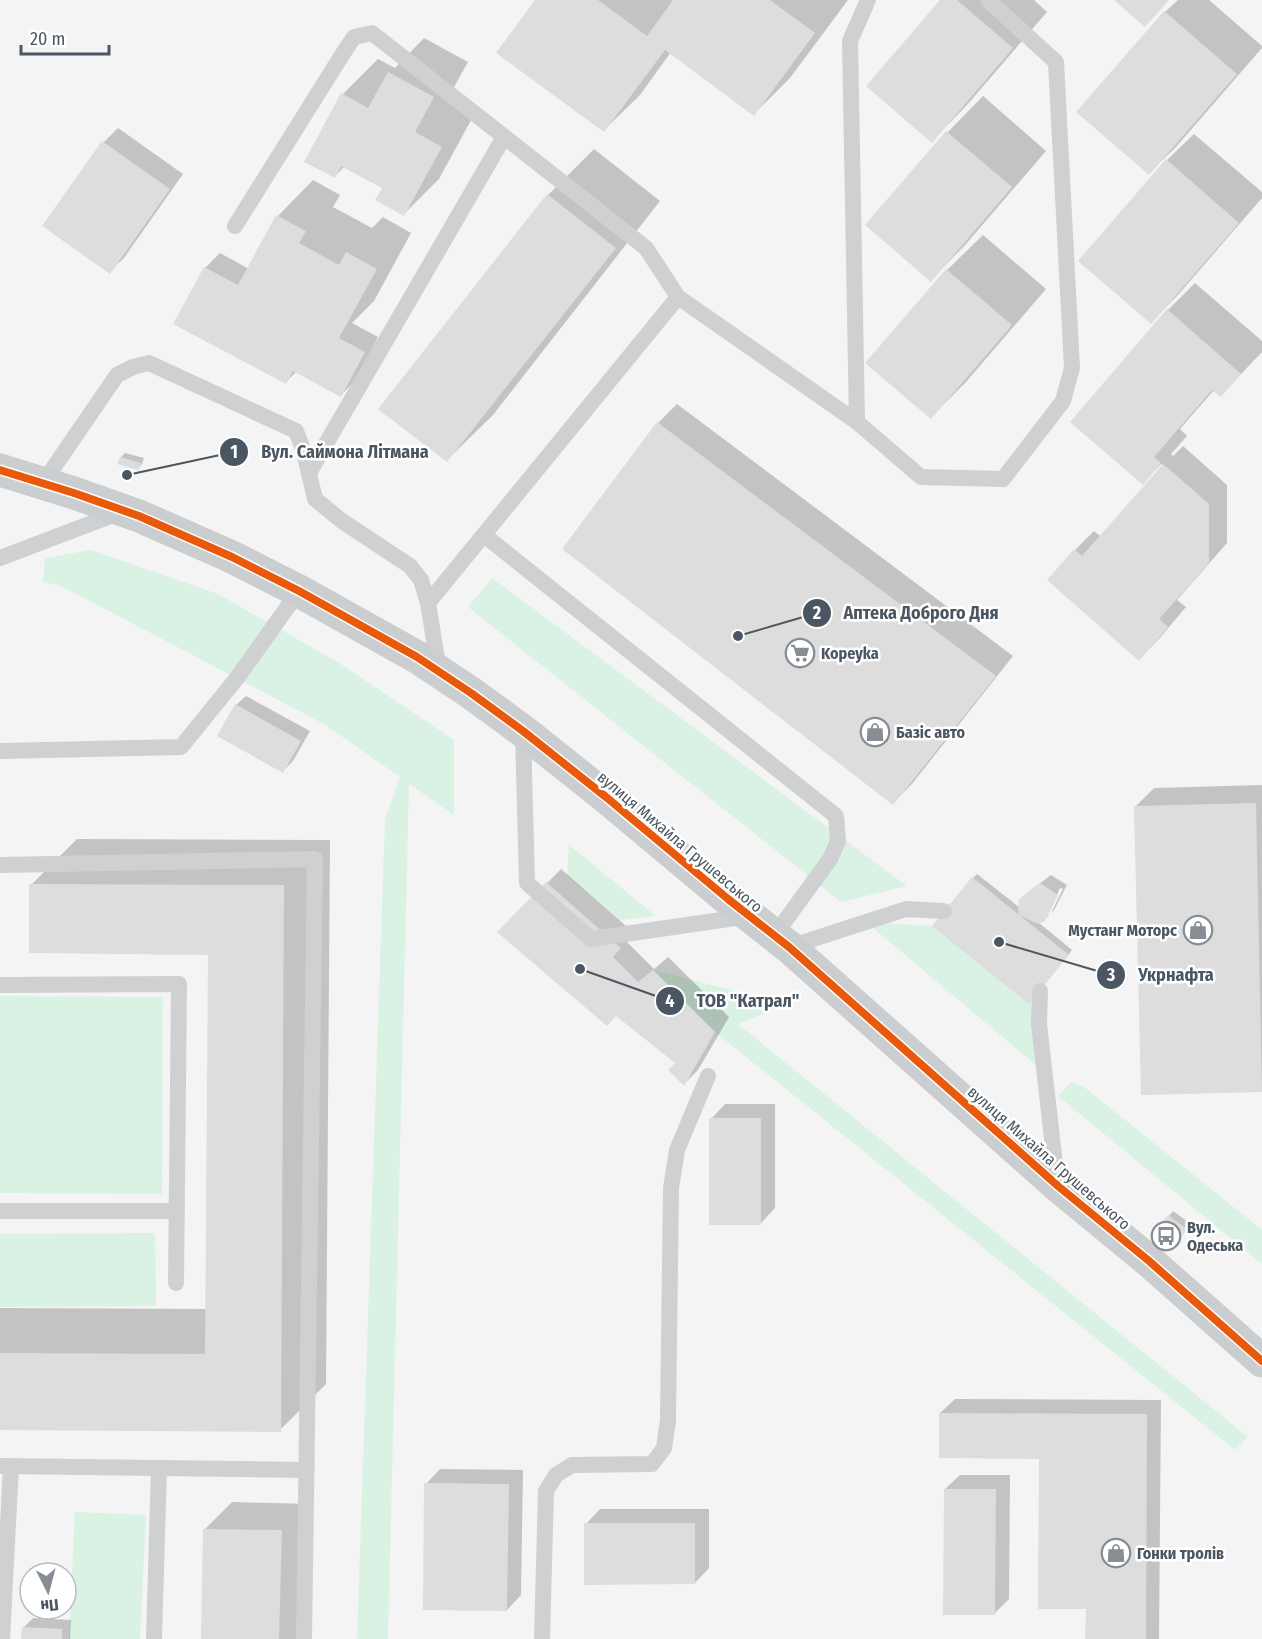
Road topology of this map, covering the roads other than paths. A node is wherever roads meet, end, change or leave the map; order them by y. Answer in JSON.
{"nodes":[{"id":1,"x":868,"y":0,"type":"edge"},
{"id":2,"x":988,"y":0,"type":"edge"},
{"id":3,"x":504,"y":137,"type":"junction"},
{"id":4,"x":235,"y":226,"type":"dead end"},
{"id":5,"x":678,"y":297,"type":"junction"},
{"id":6,"x":857,"y":422,"type":"junction"},
{"id":7,"x":0,"y":470,"type":"edge"},
{"id":8,"x":309,"y":473,"type":"junction"},
{"id":9,"x":43,"y":483,"type":"junction"},
{"id":10,"x":124,"y":511,"type":"junction"},
{"id":11,"x":484,"y":535,"type":"junction"},
{"id":12,"x":0,"y":558,"type":"edge"},
{"id":13,"x":299,"y":591,"type":"junction"},
{"id":14,"x":429,"y":603,"type":"junction"},
{"id":15,"x":439,"y":671,"type":"junction"},
{"id":16,"x":523,"y":731,"type":"junction"},
{"id":17,"x":0,"y":751,"type":"edge"},
{"id":18,"x":0,"y":865,"type":"edge"},
{"id":19,"x":944,"y":911,"type":"dead end"},
{"id":20,"x":749,"y":916,"type":"junction"},
{"id":21,"x":781,"y":941,"type":"junction"},
{"id":22,"x":0,"y":985,"type":"edge"},
{"id":23,"x":1040,"y":992,"type":"dead end"},
{"id":24,"x":708,"y":1076,"type":"dead end"},
{"id":25,"x":1058,"y":1186,"type":"junction"},
{"id":26,"x":0,"y":1211,"type":"edge"},
{"id":27,"x":177,"y":1211,"type":"junction"},
{"id":28,"x":176,"y":1283,"type":"dead end"},
{"id":29,"x":1262,"y":1361,"type":"edge"},
{"id":30,"x":5,"y":1466,"type":"edge"},
{"id":31,"x":159,"y":1468,"type":"junction"},
{"id":32,"x":307,"y":1470,"type":"junction"},
{"id":33,"x":2,"y":1639,"type":"edge"},
{"id":34,"x":154,"y":1639,"type":"edge"},
{"id":35,"x":304,"y":1639,"type":"edge"},
{"id":36,"x":542,"y":1639,"type":"edge"}],
"edges":[{"from":1,"to":6,"type":"lane"},
{"from":2,"to":6,"type":"lane"},
{"from":3,"to":4,"type":"lane"},
{"from":3,"to":5,"type":"lane"},
{"from":3,"to":8,"type":"lane"},
{"from":5,"to":6,"type":"lane"},
{"from":5,"to":11,"type":"lane"},
{"from":7,"to":9,"type":"main road","name":"вулиця Михайла Грушевського"},
{"from":8,"to":9,"type":"lane"},
{"from":8,"to":14,"type":"lane"},
{"from":9,"to":10,"type":"main road","name":"вулиця Михайла Грушевського"},
{"from":10,"to":12,"type":"lane"},
{"from":10,"to":13,"type":"main road","name":"вулиця Михайла Грушевського"},
{"from":11,"to":14,"type":"lane"},
{"from":11,"to":21,"type":"lane"},
{"from":13,"to":15,"type":"main road","name":"вулиця Михайла Грушевського"},
{"from":13,"to":17,"type":"lane"},
{"from":14,"to":15,"type":"lane"},
{"from":15,"to":16,"type":"main road","name":"вулиця Михайла Грушевського"},
{"from":16,"to":20,"type":"main road","name":"вулиця Михайла Грушевського"},
{"from":16,"to":20,"type":"lane"},
{"from":18,"to":32,"type":"lane"},
{"from":19,"to":21,"type":"lane"},
{"from":20,"to":21,"type":"main road","name":"вулиця Михайла Грушевського"},
{"from":21,"to":25,"type":"main road","name":"вулиця Михайла Грушевського"},
{"from":22,"to":27,"type":"lane"},
{"from":23,"to":25,"type":"lane"},
{"from":24,"to":36,"type":"lane"},
{"from":25,"to":29,"type":"main road","name":"вулиця Михайла Грушевського"},
{"from":26,"to":27,"type":"lane"},
{"from":27,"to":28,"type":"lane"},
{"from":30,"to":31,"type":"lane"},
{"from":30,"to":33,"type":"lane"},
{"from":31,"to":32,"type":"lane"},
{"from":31,"to":34,"type":"lane"},
{"from":32,"to":35,"type":"lane"}]}
